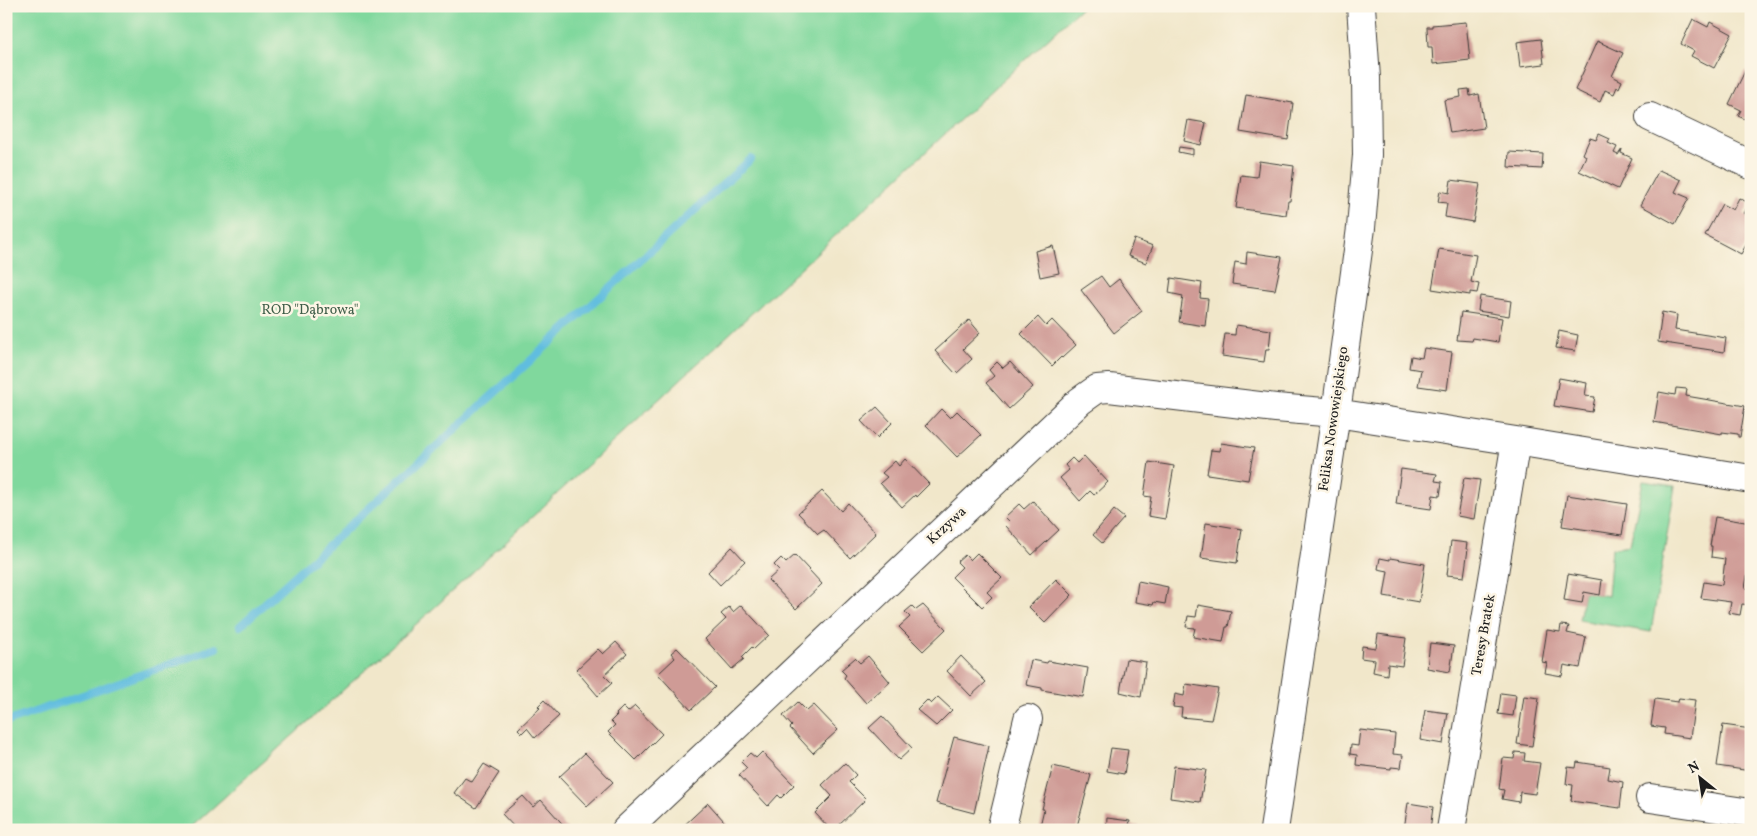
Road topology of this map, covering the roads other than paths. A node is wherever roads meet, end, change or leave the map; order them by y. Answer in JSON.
{"nodes":[{"id":1,"x":1361,"y":6,"type":"edge"},
{"id":2,"x":1650,"y":117,"type":"dead end"},
{"id":3,"x":1751,"y":165,"type":"edge"},
{"id":4,"x":1336,"y":413,"type":"junction"},
{"id":5,"x":1516,"y":441,"type":"junction"},
{"id":6,"x":1751,"y":479,"type":"edge"},
{"id":7,"x":1028,"y":719,"type":"dead end"},
{"id":8,"x":1650,"y":798,"type":"dead end"},
{"id":9,"x":1751,"y":813,"type":"edge"},
{"id":10,"x":626,"y":830,"type":"edge"},
{"id":11,"x":1001,"y":830,"type":"edge"},
{"id":12,"x":1274,"y":830,"type":"edge"},
{"id":13,"x":1451,"y":830,"type":"edge"}],
"edges":[{"from":1,"to":4,"type":"street","name":"Feliksa Nowowiejskiego"},
{"from":2,"to":3,"type":"street"},
{"from":4,"to":5,"type":"street"},
{"from":4,"to":10,"type":"street","name":"Krzywa"},
{"from":4,"to":12,"type":"street","name":"Feliksa Nowowiejskiego"},
{"from":5,"to":6,"type":"street"},
{"from":5,"to":13,"type":"street","name":"Teresy Bratek"},
{"from":7,"to":11,"type":"street"},
{"from":8,"to":9,"type":"street"}]}
